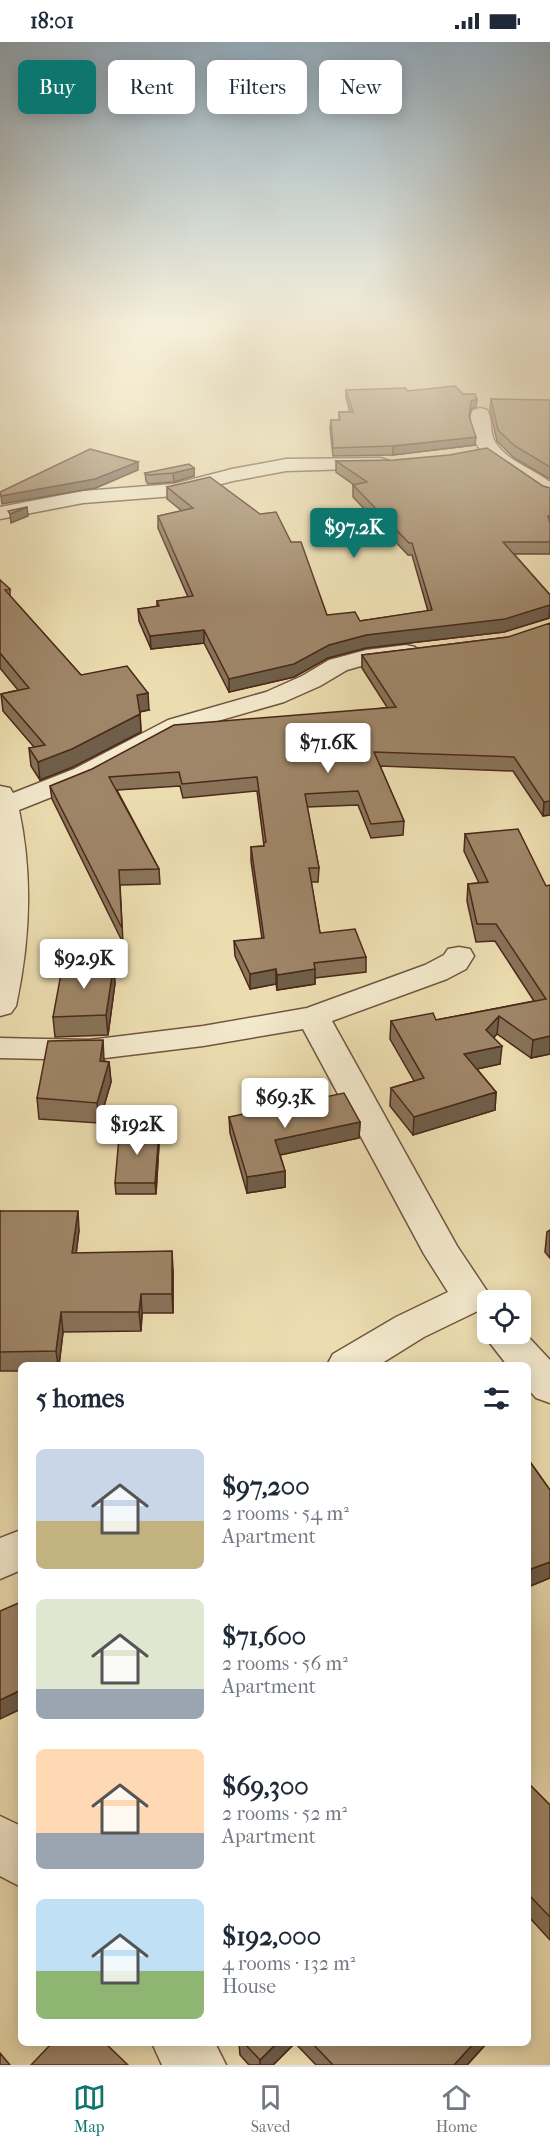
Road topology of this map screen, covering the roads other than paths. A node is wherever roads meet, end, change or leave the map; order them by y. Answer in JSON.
{"nodes":[{"id":1,"x":480,"y":417,"type":"edge"},
{"id":2,"x":489,"y":451,"type":"junction"},
{"id":3,"x":469,"y":454,"type":"edge"},
{"id":4,"x":403,"y":463,"type":"edge"},
{"id":5,"x":550,"y":492,"type":"edge"},
{"id":6,"x":0,"y":513,"type":"edge"},
{"id":7,"x":428,"y":650,"type":"edge"},
{"id":8,"x":2,"y":800,"type":"edge"},
{"id":9,"x":459,"y":956,"type":"dead end"},
{"id":10,"x":0,"y":1006,"type":"edge"},
{"id":11,"x":313,"y":1017,"type":"junction"},
{"id":12,"x":0,"y":1048,"type":"edge"},
{"id":13,"x":477,"y":1302,"type":"edge"},
{"id":14,"x":477,"y":1307,"type":"edge"},
{"id":15,"x":512,"y":1344,"type":"edge"},
{"id":16,"x":352,"y":1362,"type":"edge"},
{"id":17,"x":528,"y":1362,"type":"edge"},
{"id":18,"x":531,"y":1366,"type":"edge"},
{"id":19,"x":550,"y":1387,"type":"edge"},
{"id":20,"x":18,"y":1550,"type":"edge"},
{"id":21,"x":0,"y":1560,"type":"edge"},
{"id":22,"x":0,"y":1840,"type":"edge"},
{"id":23,"x":18,"y":1859,"type":"edge"},
{"id":24,"x":182,"y":2046,"type":"edge"},
{"id":25,"x":198,"y":2065,"type":"edge"}],
"edges":[{"from":1,"to":2,"type":"street"},
{"from":2,"to":3,"type":"street"},
{"from":2,"to":5,"type":"street"},
{"from":4,"to":6,"type":"street"},
{"from":7,"to":8,"type":"street"},
{"from":8,"to":10,"type":"street"},
{"from":9,"to":11,"type":"street"},
{"from":11,"to":12,"type":"street"},
{"from":11,"to":13,"type":"street"},
{"from":14,"to":16,"type":"street"},
{"from":15,"to":17,"type":"street"},
{"from":18,"to":19,"type":"street"},
{"from":20,"to":21,"type":"street"},
{"from":22,"to":23,"type":"street"},
{"from":24,"to":25,"type":"street"}]}
